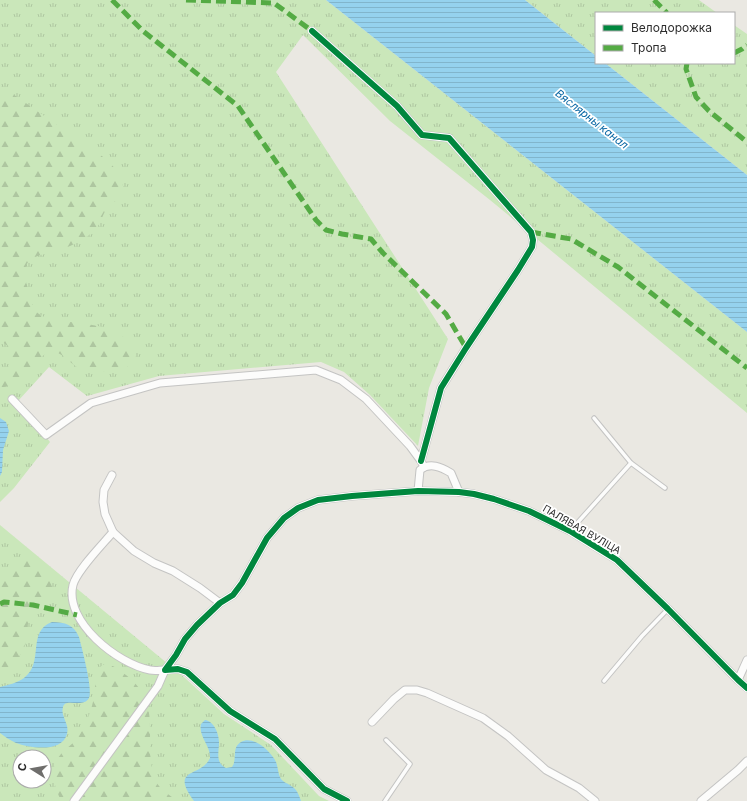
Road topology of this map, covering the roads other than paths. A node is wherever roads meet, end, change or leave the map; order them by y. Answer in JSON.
{"nodes":[{"id":1,"x":312,"y":31,"type":"dead end"},
{"id":2,"x":12,"y":399,"type":"dead end"},
{"id":3,"x":594,"y":418,"type":"dead end"},
{"id":4,"x":632,"y":463,"type":"junction"},
{"id":5,"x":423,"y":464,"type":"junction"},
{"id":6,"x":112,"y":475,"type":"dead end"},
{"id":7,"x":665,"y":488,"type":"dead end"},
{"id":8,"x":418,"y":491,"type":"junction"},
{"id":9,"x":459,"y":492,"type":"junction"},
{"id":10,"x":570,"y":531,"type":"junction"},
{"id":11,"x":114,"y":532,"type":"junction"},
{"id":12,"x":220,"y":603,"type":"junction"},
{"id":13,"x":668,"y":608,"type":"junction"},
{"id":14,"x":747,"y":660,"type":"edge"},
{"id":15,"x":165,"y":670,"type":"junction"},
{"id":16,"x":738,"y":680,"type":"junction"},
{"id":17,"x":604,"y":681,"type":"dead end"},
{"id":18,"x":747,"y":688,"type":"edge"},
{"id":19,"x":372,"y":722,"type":"dead end"},
{"id":20,"x":386,"y":740,"type":"dead end"},
{"id":21,"x":747,"y":761,"type":"edge"},
{"id":22,"x":74,"y":801,"type":"edge"},
{"id":23,"x":347,"y":801,"type":"edge"},
{"id":24,"x":385,"y":801,"type":"edge"},
{"id":25,"x":595,"y":801,"type":"edge"},
{"id":26,"x":701,"y":801,"type":"edge"}],
"edges":[{"from":1,"to":5,"type":"street"},
{"from":2,"to":5,"type":"street"},
{"from":3,"to":4,"type":"lane"},
{"from":4,"to":7,"type":"lane"},
{"from":4,"to":10,"type":"lane"},
{"from":5,"to":8,"type":"street"},
{"from":5,"to":9,"type":"street"},
{"from":6,"to":11,"type":"street"},
{"from":8,"to":9,"type":"street","name":"ПАЛЯВАЯ ВУЛІЦА"},
{"from":8,"to":12,"type":"street","name":"ПАЛЯВАЯ ВУЛІЦА"},
{"from":9,"to":10,"type":"street","name":"ПАЛЯВАЯ ВУЛІЦА"},
{"from":10,"to":13,"type":"street","name":"ПАЛЯВАЯ ВУЛІЦА"},
{"from":11,"to":12,"type":"street"},
{"from":11,"to":15,"type":"street"},
{"from":12,"to":15,"type":"street","name":"ПАЛЯВАЯ ВУЛІЦА"},
{"from":13,"to":16,"type":"street","name":"ПАЛЯВАЯ ВУЛІЦА"},
{"from":13,"to":17,"type":"lane"},
{"from":14,"to":16,"type":"street"},
{"from":15,"to":22,"type":"street","name":"ПАЛЯВАЯ ВУЛІЦА"},
{"from":15,"to":23,"type":"street"},
{"from":16,"to":18,"type":"street","name":"ПАЛЯВАЯ ВУЛІЦА"},
{"from":19,"to":25,"type":"street"},
{"from":20,"to":24,"type":"lane"},
{"from":21,"to":26,"type":"street"}]}
